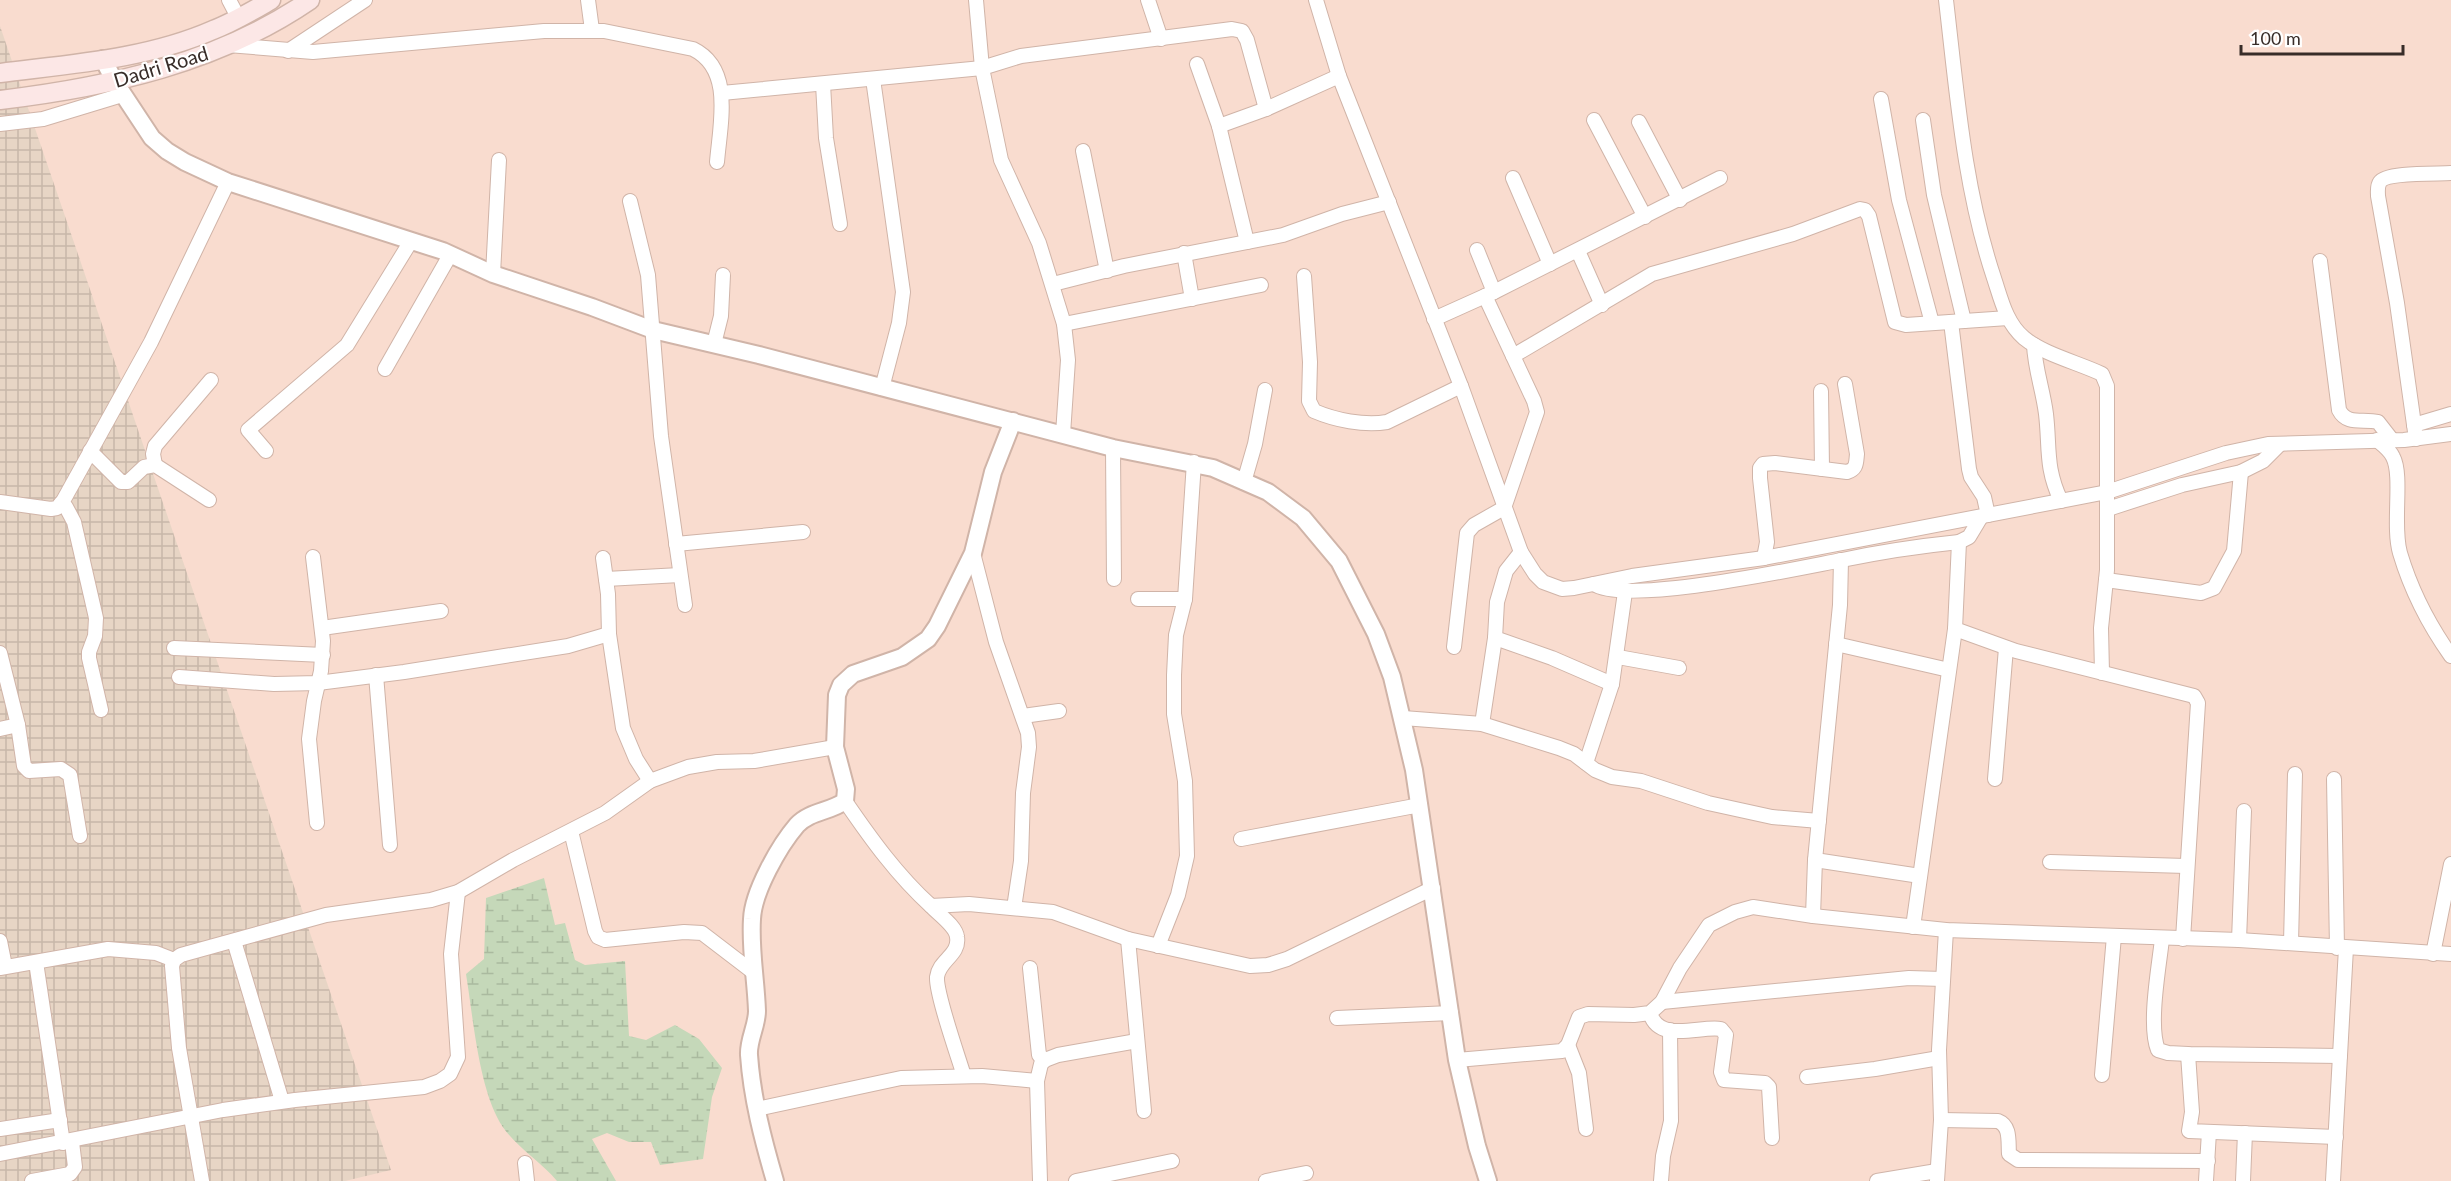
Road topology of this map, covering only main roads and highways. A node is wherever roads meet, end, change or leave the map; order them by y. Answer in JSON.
{"nodes":[{"id":1,"x":271,"y":0,"type":"edge"},
{"id":2,"x":310,"y":0,"type":"edge"},
{"id":3,"x":0,"y":73,"type":"edge"},
{"id":4,"x":0,"y":100,"type":"edge"}],
"edges":[{"from":1,"to":3,"type":"main road","name":"Dadri Road"},
{"from":2,"to":4,"type":"main road","name":"Dadri Road"}]}
